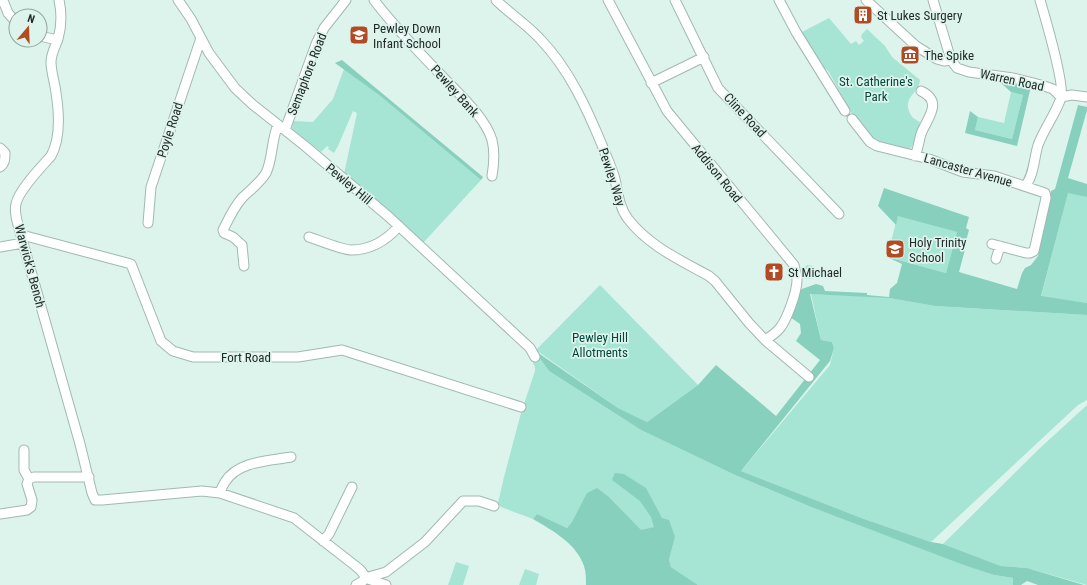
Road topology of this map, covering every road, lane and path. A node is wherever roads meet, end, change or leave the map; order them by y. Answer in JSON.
{"nodes":[{"id":1,"x":59,"y":0,"type":"edge"},
{"id":2,"x":178,"y":0,"type":"edge"},
{"id":3,"x":346,"y":0,"type":"edge"},
{"id":4,"x":374,"y":0,"type":"edge"},
{"id":5,"x":496,"y":0,"type":"edge"},
{"id":6,"x":608,"y":0,"type":"edge"},
{"id":7,"x":675,"y":0,"type":"edge"},
{"id":8,"x":779,"y":0,"type":"edge"},
{"id":9,"x":866,"y":0,"type":"edge"},
{"id":10,"x":933,"y":0,"type":"edge"},
{"id":11,"x":1040,"y":0,"type":"edge"},
{"id":12,"x":0,"y":1,"type":"edge"},
{"id":13,"x":8,"y":13,"type":"edge"},
{"id":14,"x":48,"y":38,"type":"edge"},
{"id":15,"x":201,"y":38,"type":"junction"},
{"id":16,"x":57,"y":40,"type":"junction"},
{"id":17,"x":704,"y":57,"type":"junction"},
{"id":18,"x":951,"y":60,"type":"junction"},
{"id":19,"x":651,"y":83,"type":"junction"},
{"id":20,"x":921,"y":91,"type":"dead end"},
{"id":21,"x":1061,"y":97,"type":"junction"},
{"id":22,"x":1087,"y":97,"type":"edge"},
{"id":23,"x":845,"y":111,"type":"dead end"},
{"id":24,"x":852,"y":119,"type":"dead end"},
{"id":25,"x":281,"y":128,"type":"junction"},
{"id":26,"x":0,"y":148,"type":"edge"},
{"id":27,"x":915,"y":156,"type":"junction"},
{"id":28,"x":0,"y":167,"type":"edge"},
{"id":29,"x":492,"y":176,"type":"dead end"},
{"id":30,"x":1025,"y":186,"type":"junction"},
{"id":31,"x":838,"y":214,"type":"dead end"},
{"id":32,"x":148,"y":223,"type":"dead end"},
{"id":33,"x":399,"y":226,"type":"junction"},
{"id":34,"x":309,"y":237,"type":"dead end"},
{"id":35,"x":23,"y":239,"type":"junction"},
{"id":36,"x":0,"y":247,"type":"edge"},
{"id":37,"x":996,"y":259,"type":"dead end"},
{"id":38,"x":244,"y":266,"type":"dead end"},
{"id":39,"x":765,"y":340,"type":"junction"},
{"id":40,"x":535,"y":357,"type":"dead end"},
{"id":41,"x":809,"y":377,"type":"dead end"},
{"id":42,"x":520,"y":407,"type":"dead end"},
{"id":43,"x":24,"y":450,"type":"dead end"},
{"id":44,"x":291,"y":457,"type":"dead end"},
{"id":45,"x":89,"y":477,"type":"junction"},
{"id":46,"x":29,"y":479,"type":"junction"},
{"id":47,"x":352,"y":487,"type":"dead end"},
{"id":48,"x":220,"y":493,"type":"junction"},
{"id":49,"x":494,"y":506,"type":"dead end"},
{"id":50,"x":0,"y":514,"type":"edge"},
{"id":51,"x":323,"y":541,"type":"junction"},
{"id":52,"x":365,"y":578,"type":"junction"},
{"id":53,"x":356,"y":585,"type":"edge"},
{"id":54,"x":386,"y":585,"type":"edge"}],
"edges":[{"from":1,"to":16,"type":"street","name":"Warwick's Bench"},
{"from":2,"to":15,"type":"street","name":"Pewley Hill"},
{"from":3,"to":25,"type":"street","name":"Semaphore Road"},
{"from":4,"to":29,"type":"street","name":"Pewley Bank"},
{"from":5,"to":39,"type":"street","name":"Pewley Way"},
{"from":6,"to":19,"type":"street","name":"Addison Road"},
{"from":7,"to":17,"type":"street","name":"Cline Road"},
{"from":8,"to":23,"type":"street"},
{"from":9,"to":18,"type":"street","name":"Warren Road"},
{"from":10,"to":18,"type":"street"},
{"from":11,"to":21,"type":"street"},
{"from":12,"to":13,"type":"street"},
{"from":14,"to":16,"type":"street"},
{"from":15,"to":25,"type":"street","name":"Pewley Hill"},
{"from":15,"to":32,"type":"street","name":"Poyle Road"},
{"from":16,"to":35,"type":"street","name":"Warwick's Bench"},
{"from":17,"to":19,"type":"street"},
{"from":17,"to":31,"type":"street","name":"Cline Road"},
{"from":18,"to":21,"type":"street","name":"Warren Road"},
{"from":19,"to":39,"type":"street","name":"Addison Road"},
{"from":20,"to":27,"type":"street"},
{"from":21,"to":22,"type":"street","name":"Warren Road"},
{"from":21,"to":30,"type":"street","name":"Lancaster Avenue"},
{"from":24,"to":27,"type":"street","name":"Lancaster Avenue"},
{"from":25,"to":33,"type":"street","name":"Pewley Hill"},
{"from":25,"to":38,"type":"street","name":"Semaphore Road"},
{"from":26,"to":28,"type":"street"},
{"from":27,"to":30,"type":"street","name":"Lancaster Avenue"},
{"from":30,"to":37,"type":"street"},
{"from":33,"to":34,"type":"street"},
{"from":33,"to":40,"type":"street","name":"Pewley Hill"},
{"from":35,"to":36,"type":"street"},
{"from":35,"to":42,"type":"street","name":"Fort Road"},
{"from":35,"to":45,"type":"street","name":"Warwick's Bench"},
{"from":39,"to":41,"type":"street","name":"Pewley Way"},
{"from":43,"to":46,"type":"street"},
{"from":44,"to":48,"type":"street"},
{"from":45,"to":46,"type":"street"},
{"from":45,"to":48,"type":"street","name":"Warwick's Bench"},
{"from":46,"to":50,"type":"street"},
{"from":47,"to":51,"type":"street"},
{"from":48,"to":51,"type":"street"},
{"from":49,"to":52,"type":"street"},
{"from":51,"to":52,"type":"street"},
{"from":52,"to":53,"type":"street"},
{"from":52,"to":54,"type":"street"}]}
